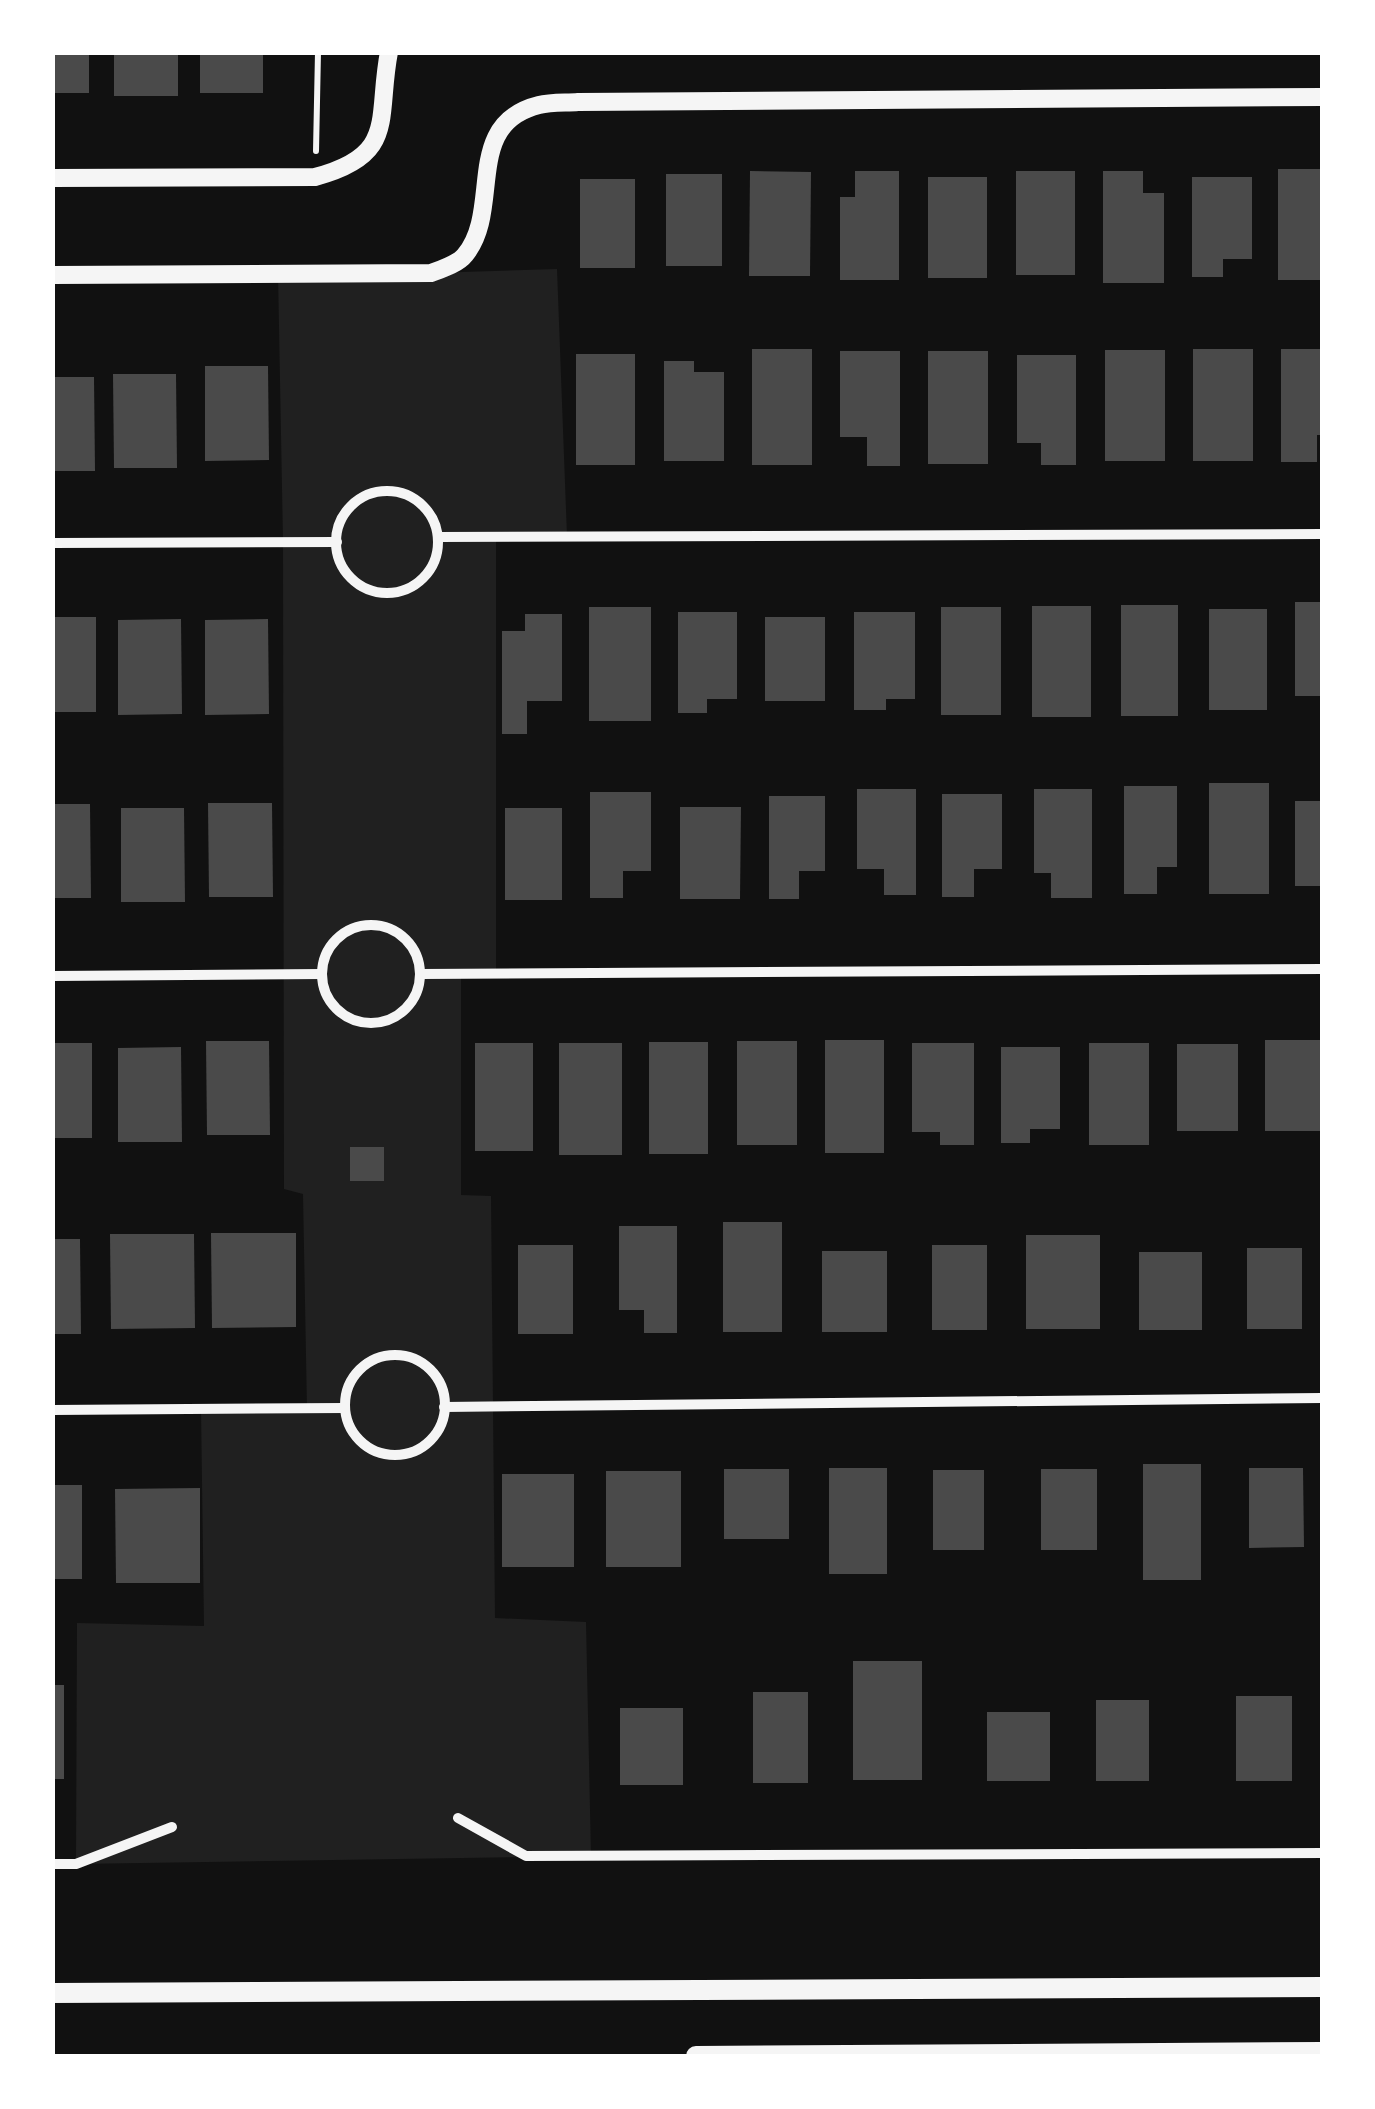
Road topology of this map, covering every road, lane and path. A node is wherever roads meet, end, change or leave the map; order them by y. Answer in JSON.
{"nodes":[{"id":1,"x":318,"y":52,"type":"edge"},
{"id":2,"x":388,"y":52,"type":"edge"},
{"id":3,"x":1322,"y":96,"type":"edge"},
{"id":4,"x":315,"y":176,"type":"junction"},
{"id":5,"x":52,"y":178,"type":"edge"},
{"id":6,"x":52,"y":275,"type":"edge"},
{"id":7,"x":1322,"y":534,"type":"edge"},
{"id":8,"x":438,"y":536,"type":"junction"},
{"id":9,"x":337,"y":542,"type":"junction"},
{"id":10,"x":52,"y":543,"type":"edge"},
{"id":11,"x":1322,"y":969,"type":"edge"},
{"id":12,"x":322,"y":974,"type":"junction"},
{"id":13,"x":420,"y":974,"type":"junction"},
{"id":14,"x":52,"y":976,"type":"edge"},
{"id":15,"x":1322,"y":1398,"type":"edge"},
{"id":16,"x":444,"y":1407,"type":"junction"},
{"id":17,"x":345,"y":1408,"type":"junction"},
{"id":18,"x":52,"y":1410,"type":"edge"},
{"id":19,"x":458,"y":1818,"type":"dead end"},
{"id":20,"x":172,"y":1827,"type":"dead end"},
{"id":21,"x":1322,"y":1853,"type":"edge"},
{"id":22,"x":52,"y":1864,"type":"edge"},
{"id":23,"x":1322,"y":1987,"type":"edge"},
{"id":24,"x":52,"y":1994,"type":"edge"},
{"id":25,"x":1322,"y":2052,"type":"edge"},
{"id":26,"x":696,"y":2056,"type":"edge"}],
"edges":[{"from":1,"to":4,"type":"path"},
{"from":2,"to":4,"type":"street"},
{"from":3,"to":6,"type":"street"},
{"from":4,"to":5,"type":"street"},
{"from":7,"to":8,"type":"street"},
{"from":8,"to":9,"type":"street"},
{"from":8,"to":9,"type":"street"},
{"from":9,"to":10,"type":"street"},
{"from":11,"to":13,"type":"street"},
{"from":12,"to":13,"type":"street"},
{"from":12,"to":13,"type":"street"},
{"from":12,"to":14,"type":"street"},
{"from":15,"to":16,"type":"street"},
{"from":16,"to":17,"type":"street"},
{"from":16,"to":17,"type":"street"},
{"from":17,"to":18,"type":"street"},
{"from":19,"to":21,"type":"street"},
{"from":20,"to":22,"type":"street"},
{"from":23,"to":24,"type":"main road"},
{"from":25,"to":26,"type":"main road"}]}
